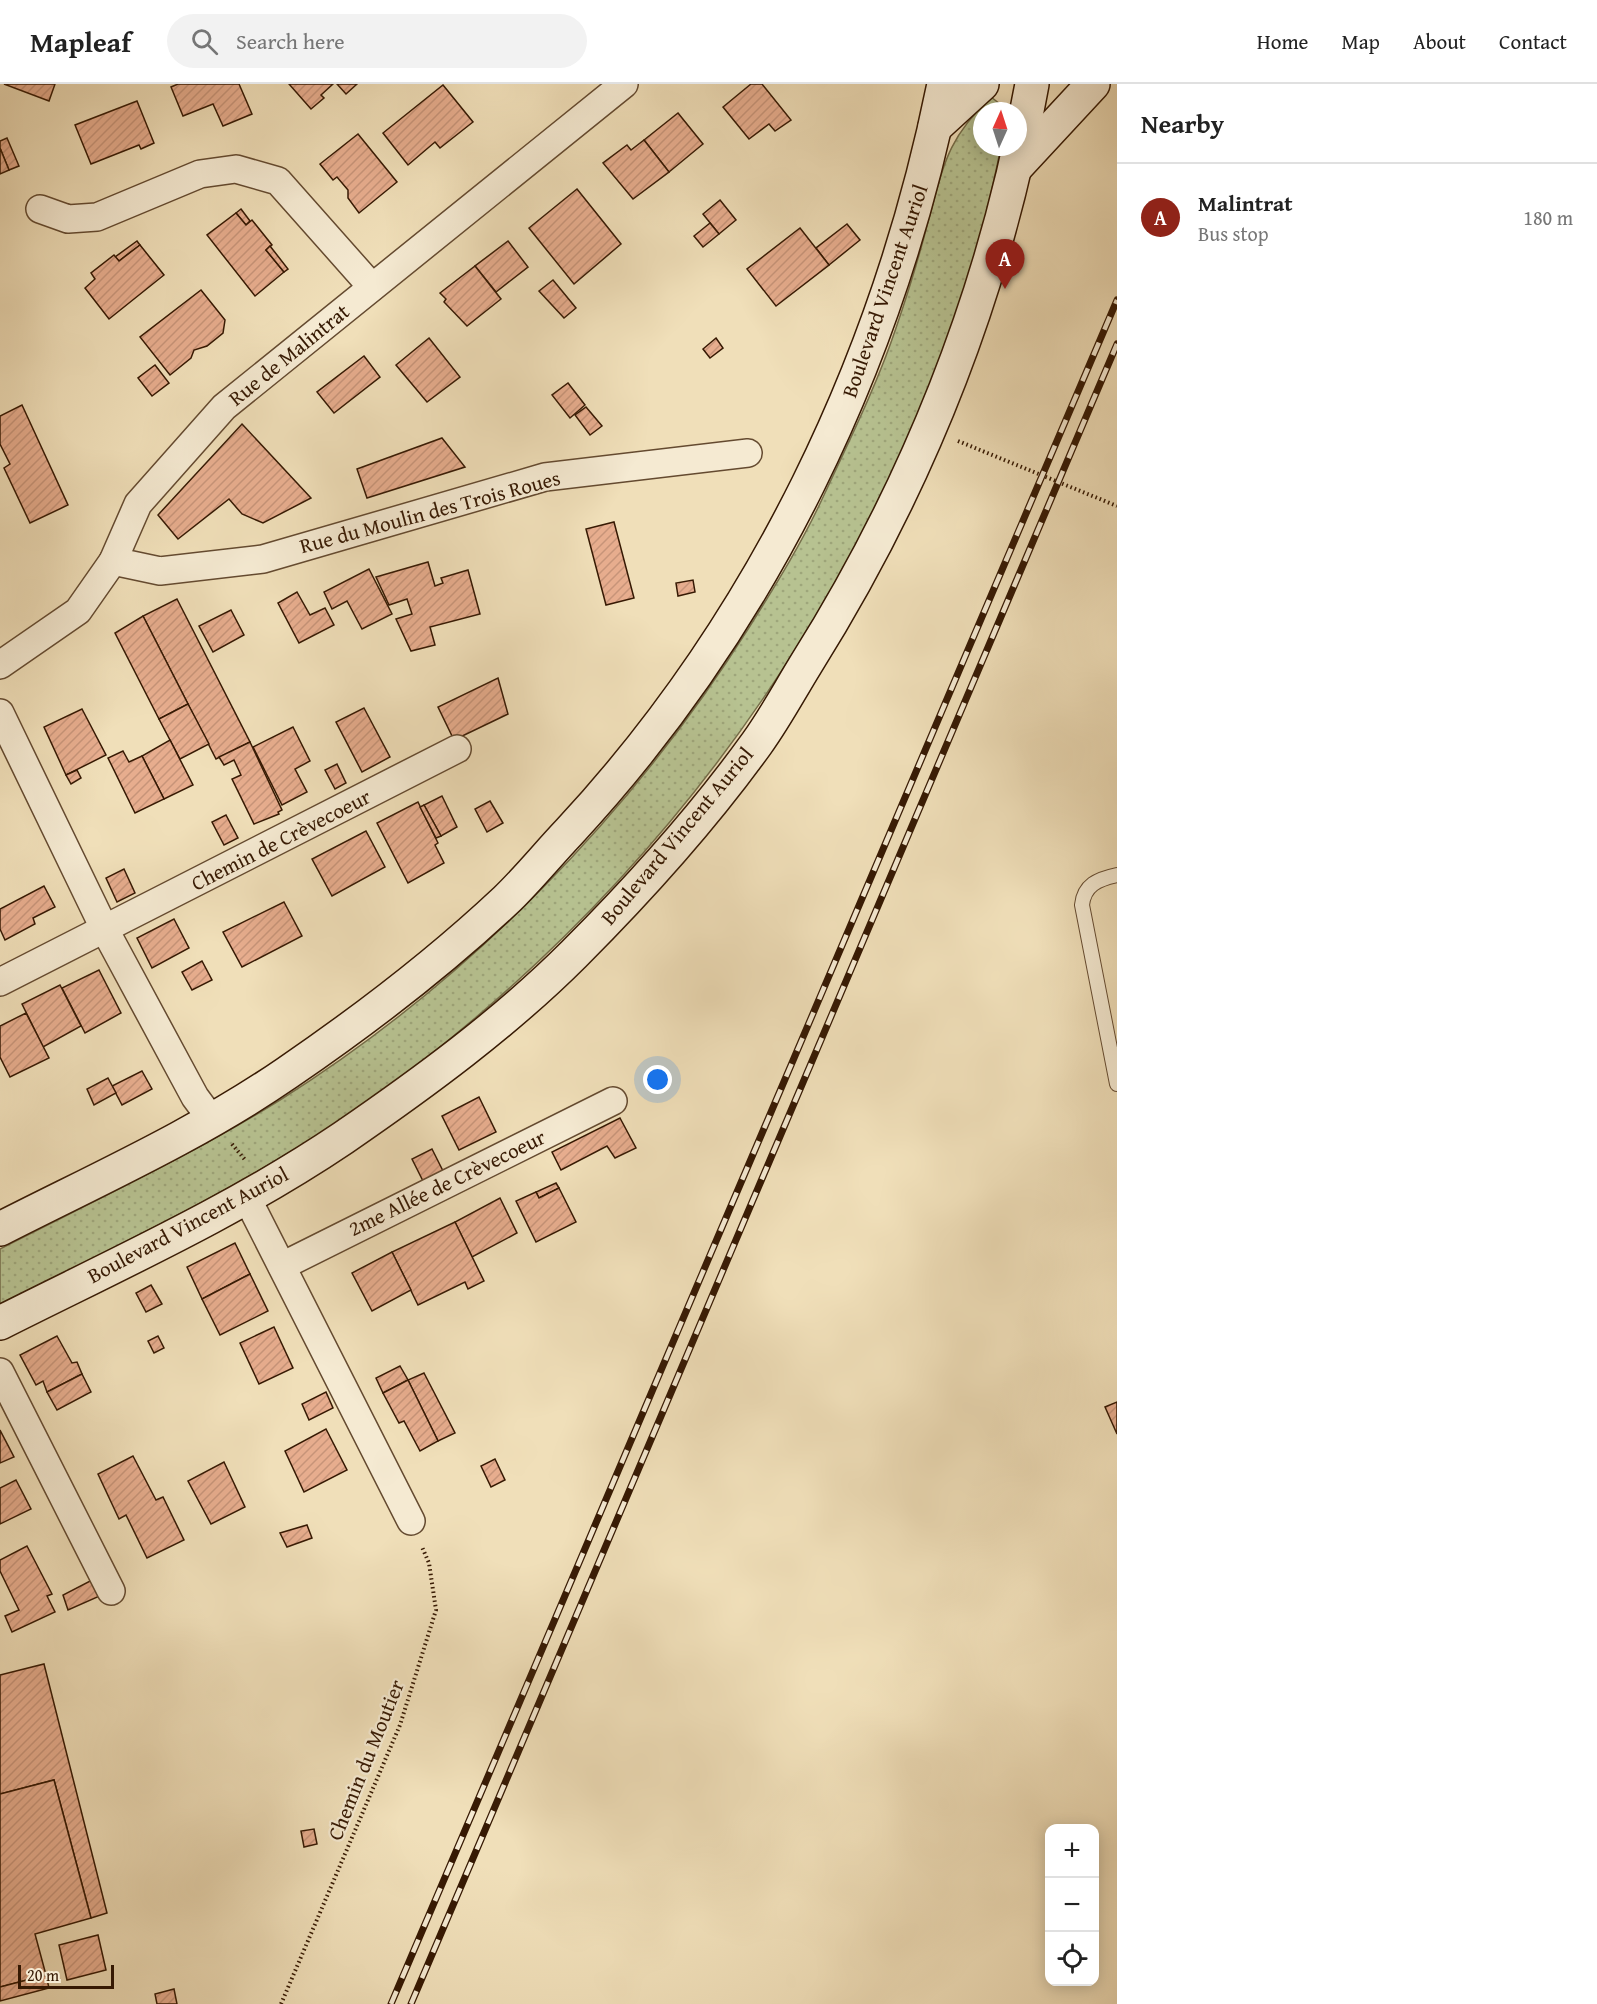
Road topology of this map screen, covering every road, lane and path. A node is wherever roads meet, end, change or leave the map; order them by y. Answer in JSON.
{"nodes":[{"id":1,"x":944,"y":84,"type":"edge"},
{"id":2,"x":982,"y":84,"type":"edge"},
{"id":3,"x":1032,"y":84,"type":"edge"},
{"id":4,"x":1093,"y":84,"type":"edge"},
{"id":5,"x":610,"y":87,"type":"edge"},
{"id":6,"x":935,"y":127,"type":"junction"},
{"id":7,"x":1015,"y":168,"type":"junction"},
{"id":8,"x":40,"y":209,"type":"dead end"},
{"id":9,"x":372,"y":287,"type":"junction"},
{"id":10,"x":957,"y":440,"type":"dead end"},
{"id":11,"x":748,"y":453,"type":"dead end"},
{"id":12,"x":1117,"y":507,"type":"edge"},
{"id":13,"x":113,"y":561,"type":"junction"},
{"id":14,"x":0,"y":665,"type":"edge"},
{"id":15,"x":0,"y":713,"type":"edge"},
{"id":16,"x":457,"y":750,"type":"dead end"},
{"id":17,"x":1117,"y":875,"type":"edge"},
{"id":18,"x":105,"y":930,"type":"junction"},
{"id":19,"x":0,"y":982,"type":"edge"},
{"id":20,"x":1117,"y":1083,"type":"edge"},
{"id":21,"x":613,"y":1101,"type":"dead end"},
{"id":22,"x":212,"y":1120,"type":"junction"},
{"id":23,"x":248,"y":1198,"type":"junction"},
{"id":24,"x":0,"y":1229,"type":"edge"},
{"id":25,"x":282,"y":1266,"type":"junction"},
{"id":26,"x":0,"y":1323,"type":"edge"},
{"id":27,"x":0,"y":1372,"type":"edge"},
{"id":28,"x":411,"y":1521,"type":"joint"},
{"id":29,"x":111,"y":1591,"type":"dead end"},
{"id":30,"x":281,"y":2004,"type":"edge"}],
"edges":[{"from":1,"to":6,"type":"main road","name":"Boulevard Vincent Auriol"},
{"from":2,"to":6,"type":"main road"},
{"from":3,"to":7,"type":"main road","name":"Boulevard Vincent Auriol"},
{"from":4,"to":7,"type":"main road"},
{"from":5,"to":9,"type":"street","name":"Rue de Malintrat"},
{"from":6,"to":22,"type":"main road","name":"Boulevard Vincent Auriol"},
{"from":7,"to":23,"type":"main road","name":"Boulevard Vincent Auriol"},
{"from":8,"to":9,"type":"street"},
{"from":9,"to":13,"type":"street","name":"Rue de Malintrat"},
{"from":10,"to":12,"type":"path"},
{"from":11,"to":13,"type":"street","name":"Rue du Moulin des Trois Roues"},
{"from":13,"to":14,"type":"street","name":"Rue de Malintrat"},
{"from":15,"to":18,"type":"street"},
{"from":16,"to":18,"type":"street","name":"Chemin de Crèvecoeur"},
{"from":17,"to":20,"type":"lane"},
{"from":18,"to":19,"type":"street","name":"Chemin de Crèvecoeur"},
{"from":18,"to":22,"type":"street"},
{"from":21,"to":25,"type":"street","name":"2me Allée de Crèvecoeur"},
{"from":22,"to":24,"type":"main road","name":"Boulevard Vincent Auriol"},
{"from":23,"to":25,"type":"street"},
{"from":23,"to":26,"type":"main road","name":"Boulevard Vincent Auriol"},
{"from":25,"to":28,"type":"street"},
{"from":27,"to":29,"type":"street"},
{"from":28,"to":30,"type":"path","name":"Chemin du Moutier"}]}
